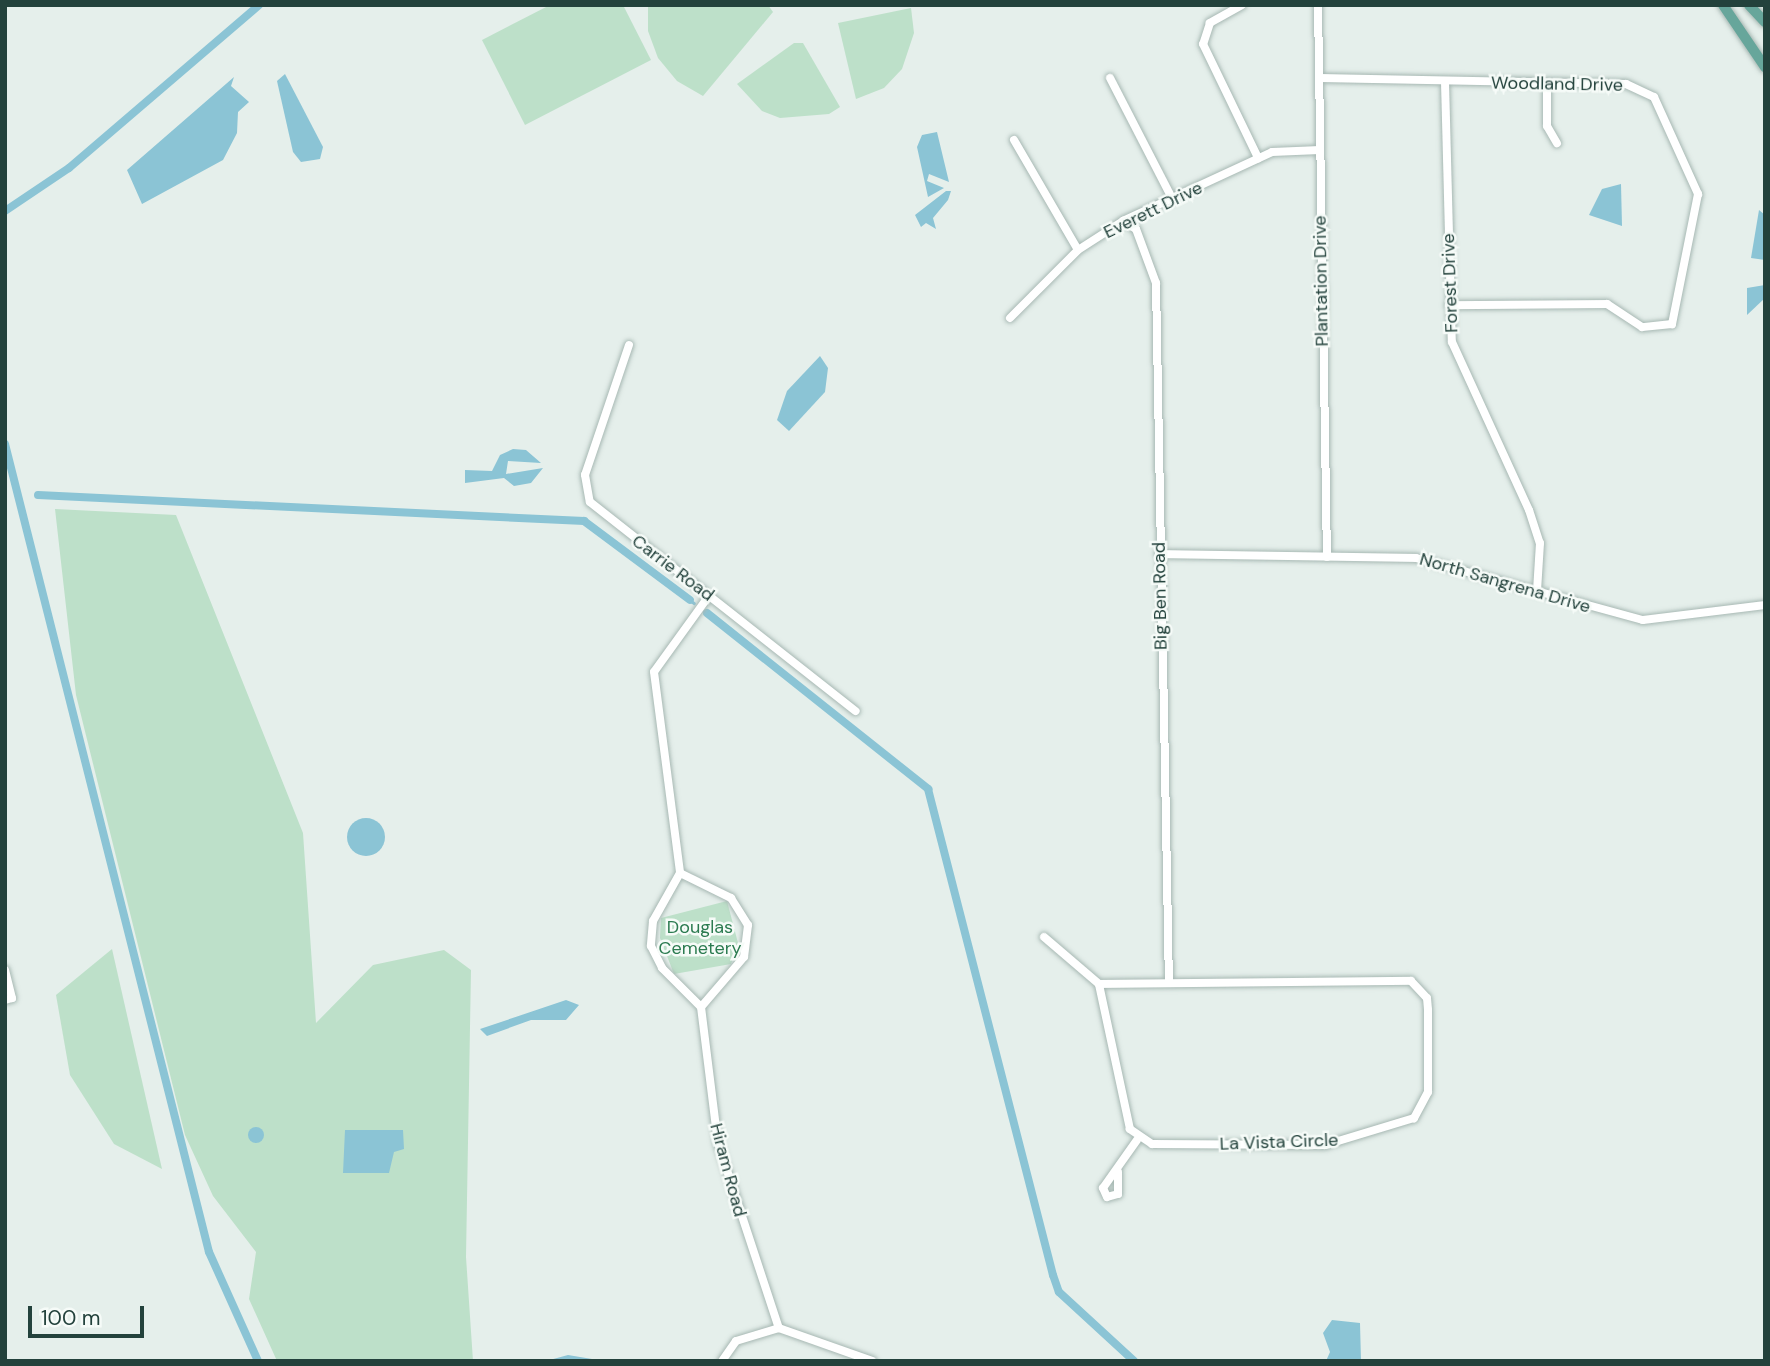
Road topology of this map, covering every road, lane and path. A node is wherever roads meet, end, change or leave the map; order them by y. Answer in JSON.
{"nodes":[{"id":1,"x":1242,"y":5,"type":"edge"},
{"id":2,"x":1318,"y":5,"type":"edge"},
{"id":3,"x":1723,"y":5,"type":"edge"},
{"id":4,"x":1749,"y":5,"type":"edge"},
{"id":5,"x":1765,"y":22,"type":"edge"},
{"id":6,"x":1765,"y":67,"type":"edge"},
{"id":7,"x":1110,"y":78,"type":"dead end"},
{"id":8,"x":1320,"y":78,"type":"junction"},
{"id":9,"x":1445,"y":82,"type":"junction"},
{"id":10,"x":1547,"y":85,"type":"junction"},
{"id":11,"x":1014,"y":141,"type":"dead end"},
{"id":12,"x":1557,"y":143,"type":"dead end"},
{"id":13,"x":1321,"y":150,"type":"junction"},
{"id":14,"x":1258,"y":158,"type":"junction"},
{"id":15,"x":1173,"y":200,"type":"junction"},
{"id":16,"x":1123,"y":221,"type":"junction"},
{"id":17,"x":1077,"y":250,"type":"junction"},
{"id":18,"x":1449,"y":305,"type":"junction"},
{"id":19,"x":1010,"y":318,"type":"dead end"},
{"id":20,"x":629,"y":345,"type":"dead end"},
{"id":21,"x":1159,"y":554,"type":"junction"},
{"id":22,"x":1327,"y":557,"type":"junction"},
{"id":23,"x":1537,"y":591,"type":"junction"},
{"id":24,"x":708,"y":597,"type":"junction"},
{"id":25,"x":1765,"y":605,"type":"edge"},
{"id":26,"x":856,"y":710,"type":"dead end"},
{"id":27,"x":680,"y":873,"type":"junction"},
{"id":28,"x":1044,"y":937,"type":"dead end"},
{"id":29,"x":5,"y":970,"type":"edge"},
{"id":30,"x":1169,"y":983,"type":"junction"},
{"id":31,"x":1098,"y":984,"type":"junction"},
{"id":32,"x":9,"y":999,"type":"edge"},
{"id":33,"x":701,"y":1007,"type":"junction"},
{"id":34,"x":1137,"y":1140,"type":"junction"},
{"id":35,"x":1118,"y":1172,"type":"dead end"},
{"id":36,"x":779,"y":1328,"type":"junction"},
{"id":37,"x":722,"y":1361,"type":"edge"},
{"id":38,"x":873,"y":1361,"type":"edge"}],
"edges":[{"from":1,"to":14,"type":"street"},
{"from":2,"to":8,"type":"street","name":"Plantation Drive"},
{"from":3,"to":6,"type":"main road"},
{"from":4,"to":5,"type":"main road"},
{"from":7,"to":15,"type":"street"},
{"from":8,"to":9,"type":"street","name":"Woodland Drive"},
{"from":8,"to":13,"type":"street","name":"Plantation Drive"},
{"from":9,"to":10,"type":"street","name":"Woodland Drive"},
{"from":9,"to":18,"type":"street","name":"Forest Drive"},
{"from":10,"to":12,"type":"street"},
{"from":10,"to":18,"type":"street","name":"Woodland Drive"},
{"from":11,"to":17,"type":"street"},
{"from":13,"to":14,"type":"street","name":"Everett Drive"},
{"from":13,"to":22,"type":"street","name":"Plantation Drive"},
{"from":14,"to":15,"type":"street","name":"Everett Drive"},
{"from":15,"to":16,"type":"street","name":"Everett Drive"},
{"from":16,"to":17,"type":"street","name":"Everett Drive"},
{"from":16,"to":21,"type":"street","name":"Big Ben Road"},
{"from":17,"to":19,"type":"street","name":"Everett Drive"},
{"from":18,"to":23,"type":"street","name":"Forest Drive"},
{"from":20,"to":24,"type":"street","name":"Carrie Road"},
{"from":21,"to":22,"type":"street","name":"North Sangrena Drive"},
{"from":21,"to":30,"type":"street","name":"Big Ben Road"},
{"from":22,"to":23,"type":"street","name":"North Sangrena Drive"},
{"from":23,"to":25,"type":"street","name":"North Sangrena Drive"},
{"from":24,"to":26,"type":"street","name":"Carrie Road"},
{"from":24,"to":27,"type":"street"},
{"from":27,"to":33,"type":"street"},
{"from":27,"to":33,"type":"street"},
{"from":28,"to":31,"type":"street"},
{"from":29,"to":32,"type":"street"},
{"from":30,"to":31,"type":"street","name":"La Vista Circle"},
{"from":30,"to":34,"type":"street","name":"La Vista Circle"},
{"from":31,"to":34,"type":"street"},
{"from":33,"to":36,"type":"street","name":"Hiram Road"},
{"from":34,"to":35,"type":"street"},
{"from":36,"to":37,"type":"street"},
{"from":36,"to":38,"type":"street"}]}
